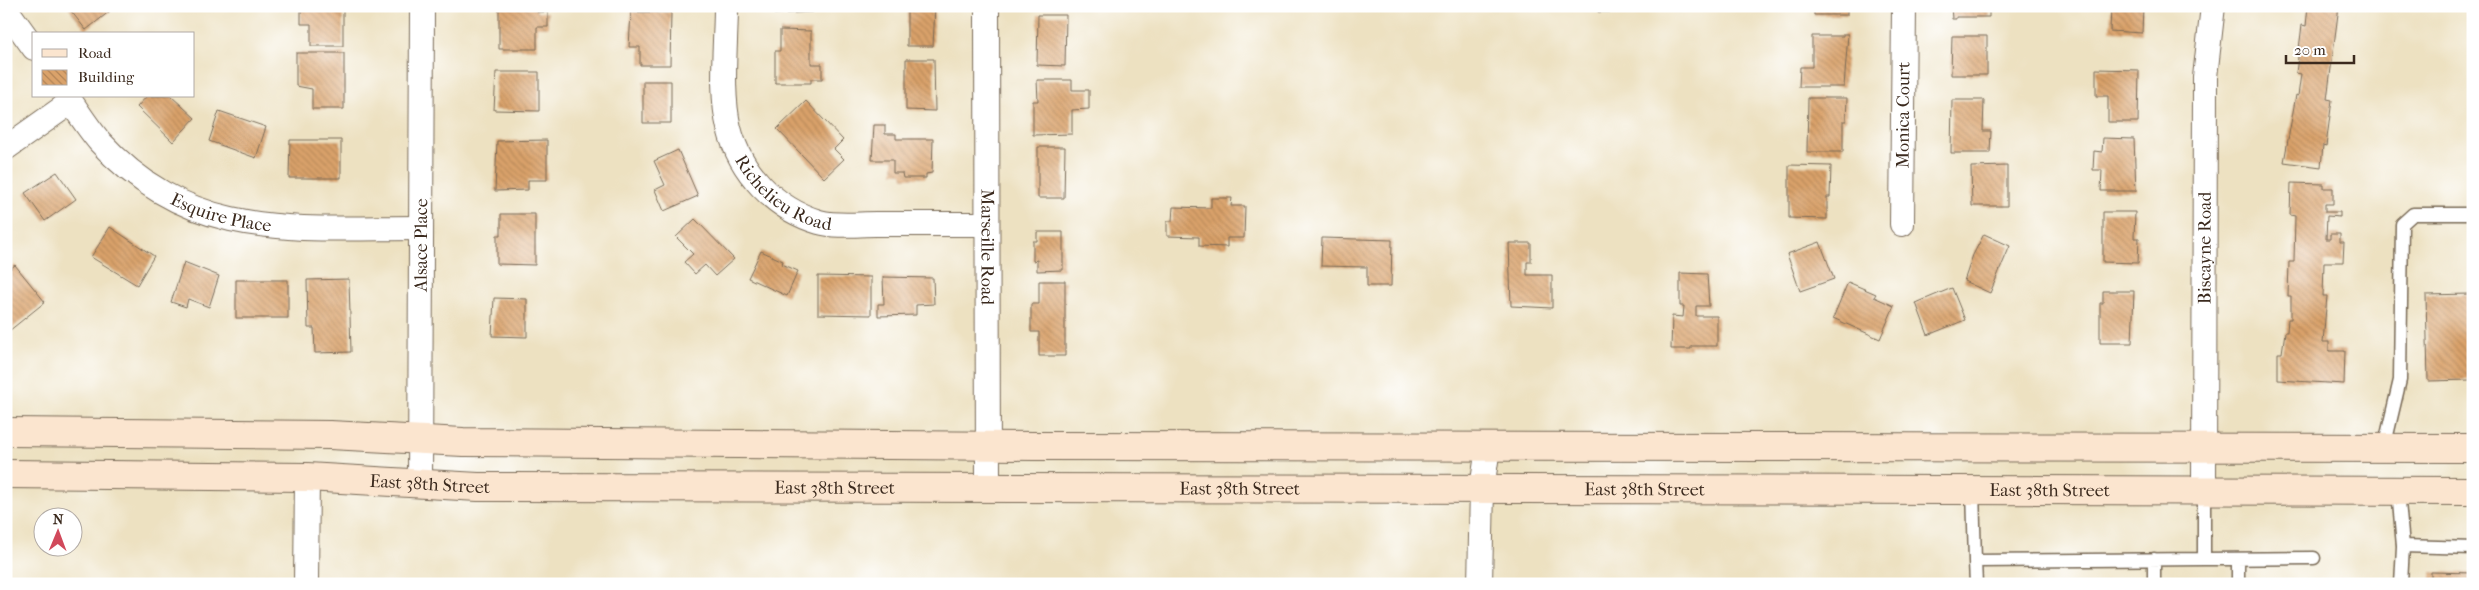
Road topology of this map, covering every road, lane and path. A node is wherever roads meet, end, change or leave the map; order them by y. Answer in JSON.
{"nodes":[{"id":1,"x":422,"y":6,"type":"edge"},
{"id":2,"x":726,"y":6,"type":"edge"},
{"id":3,"x":987,"y":6,"type":"edge"},
{"id":4,"x":1904,"y":6,"type":"edge"},
{"id":5,"x":2212,"y":6,"type":"edge"},
{"id":6,"x":6,"y":9,"type":"edge"},
{"id":7,"x":32,"y":45,"type":"edge"},
{"id":8,"x":69,"y":99,"type":"edge"},
{"id":9,"x":6,"y":148,"type":"edge"},
{"id":10,"x":2473,"y":214,"type":"edge"},
{"id":11,"x":986,"y":224,"type":"junction"},
{"id":12,"x":1902,"y":224,"type":"dead end"},
{"id":13,"x":420,"y":228,"type":"junction"},
{"id":14,"x":6,"y":432,"type":"edge"},
{"id":15,"x":419,"y":440,"type":"junction"},
{"id":16,"x":988,"y":446,"type":"junction"},
{"id":17,"x":1488,"y":448,"type":"junction"},
{"id":18,"x":2205,"y":448,"type":"junction"},
{"id":19,"x":2384,"y":448,"type":"junction"},
{"id":20,"x":2473,"y":448,"type":"edge"},
{"id":21,"x":6,"y":474,"type":"edge"},
{"id":22,"x":307,"y":478,"type":"junction"},
{"id":23,"x":420,"y":484,"type":"junction"},
{"id":24,"x":988,"y":488,"type":"junction"},
{"id":25,"x":1482,"y":488,"type":"junction"},
{"id":26,"x":1973,"y":489,"type":"junction"},
{"id":27,"x":2204,"y":490,"type":"junction"},
{"id":28,"x":2398,"y":491,"type":"junction"},
{"id":29,"x":2473,"y":491,"type":"edge"},
{"id":30,"x":2403,"y":546,"type":"junction"},
{"id":31,"x":2473,"y":548,"type":"edge"},
{"id":32,"x":2314,"y":558,"type":"dead end"},
{"id":33,"x":2154,"y":559,"type":"junction"},
{"id":34,"x":2238,"y":559,"type":"junction"},
{"id":35,"x":2204,"y":560,"type":"junction"},
{"id":36,"x":1975,"y":561,"type":"junction"},
{"id":37,"x":306,"y":584,"type":"edge"},
{"id":38,"x":1480,"y":584,"type":"edge"},
{"id":39,"x":1976,"y":584,"type":"edge"},
{"id":40,"x":2154,"y":584,"type":"edge"},
{"id":41,"x":2238,"y":584,"type":"edge"},
{"id":42,"x":2401,"y":584,"type":"edge"}],
"edges":[{"from":1,"to":13,"type":"street","name":"Alsace Place"},
{"from":2,"to":11,"type":"street","name":"Richelieu Road"},
{"from":3,"to":11,"type":"street","name":"Marseille Road"},
{"from":4,"to":12,"type":"street","name":"Monica Court"},
{"from":5,"to":18,"type":"street","name":"Biscayne Road"},
{"from":6,"to":7,"type":"street"},
{"from":8,"to":9,"type":"street"},
{"from":8,"to":13,"type":"street","name":"Esquire Place"},
{"from":10,"to":19,"type":"lane"},
{"from":11,"to":16,"type":"street","name":"Marseille Road"},
{"from":13,"to":15,"type":"street","name":"Alsace Place"},
{"from":14,"to":15,"type":"main road"},
{"from":15,"to":16,"type":"main road"},
{"from":15,"to":23,"type":"street","name":"Alsace Place"},
{"from":16,"to":17,"type":"main road"},
{"from":16,"to":24,"type":"street","name":"Marseille Road"},
{"from":17,"to":18,"type":"main road"},
{"from":17,"to":25,"type":"street"},
{"from":18,"to":19,"type":"main road"},
{"from":18,"to":27,"type":"street","name":"Biscayne Road"},
{"from":19,"to":20,"type":"main road"},
{"from":21,"to":22,"type":"main road","name":"East 38th Street"},
{"from":22,"to":23,"type":"main road","name":"East 38th Street"},
{"from":22,"to":37,"type":"street"},
{"from":23,"to":24,"type":"main road","name":"East 38th Street"},
{"from":24,"to":25,"type":"main road","name":"East 38th Street"},
{"from":25,"to":26,"type":"main road","name":"East 38th Street"},
{"from":25,"to":38,"type":"street"},
{"from":26,"to":27,"type":"main road","name":"East 38th Street"},
{"from":26,"to":36,"type":"lane"},
{"from":27,"to":28,"type":"main road","name":"East 38th Street"},
{"from":27,"to":35,"type":"lane"},
{"from":28,"to":29,"type":"main road","name":"East 38th Street"},
{"from":28,"to":30,"type":"lane"},
{"from":30,"to":31,"type":"lane"},
{"from":30,"to":42,"type":"lane"},
{"from":32,"to":34,"type":"lane"},
{"from":33,"to":35,"type":"lane"},
{"from":33,"to":36,"type":"lane"},
{"from":33,"to":40,"type":"lane"},
{"from":34,"to":35,"type":"lane"},
{"from":34,"to":41,"type":"lane"},
{"from":36,"to":39,"type":"lane"}]}
